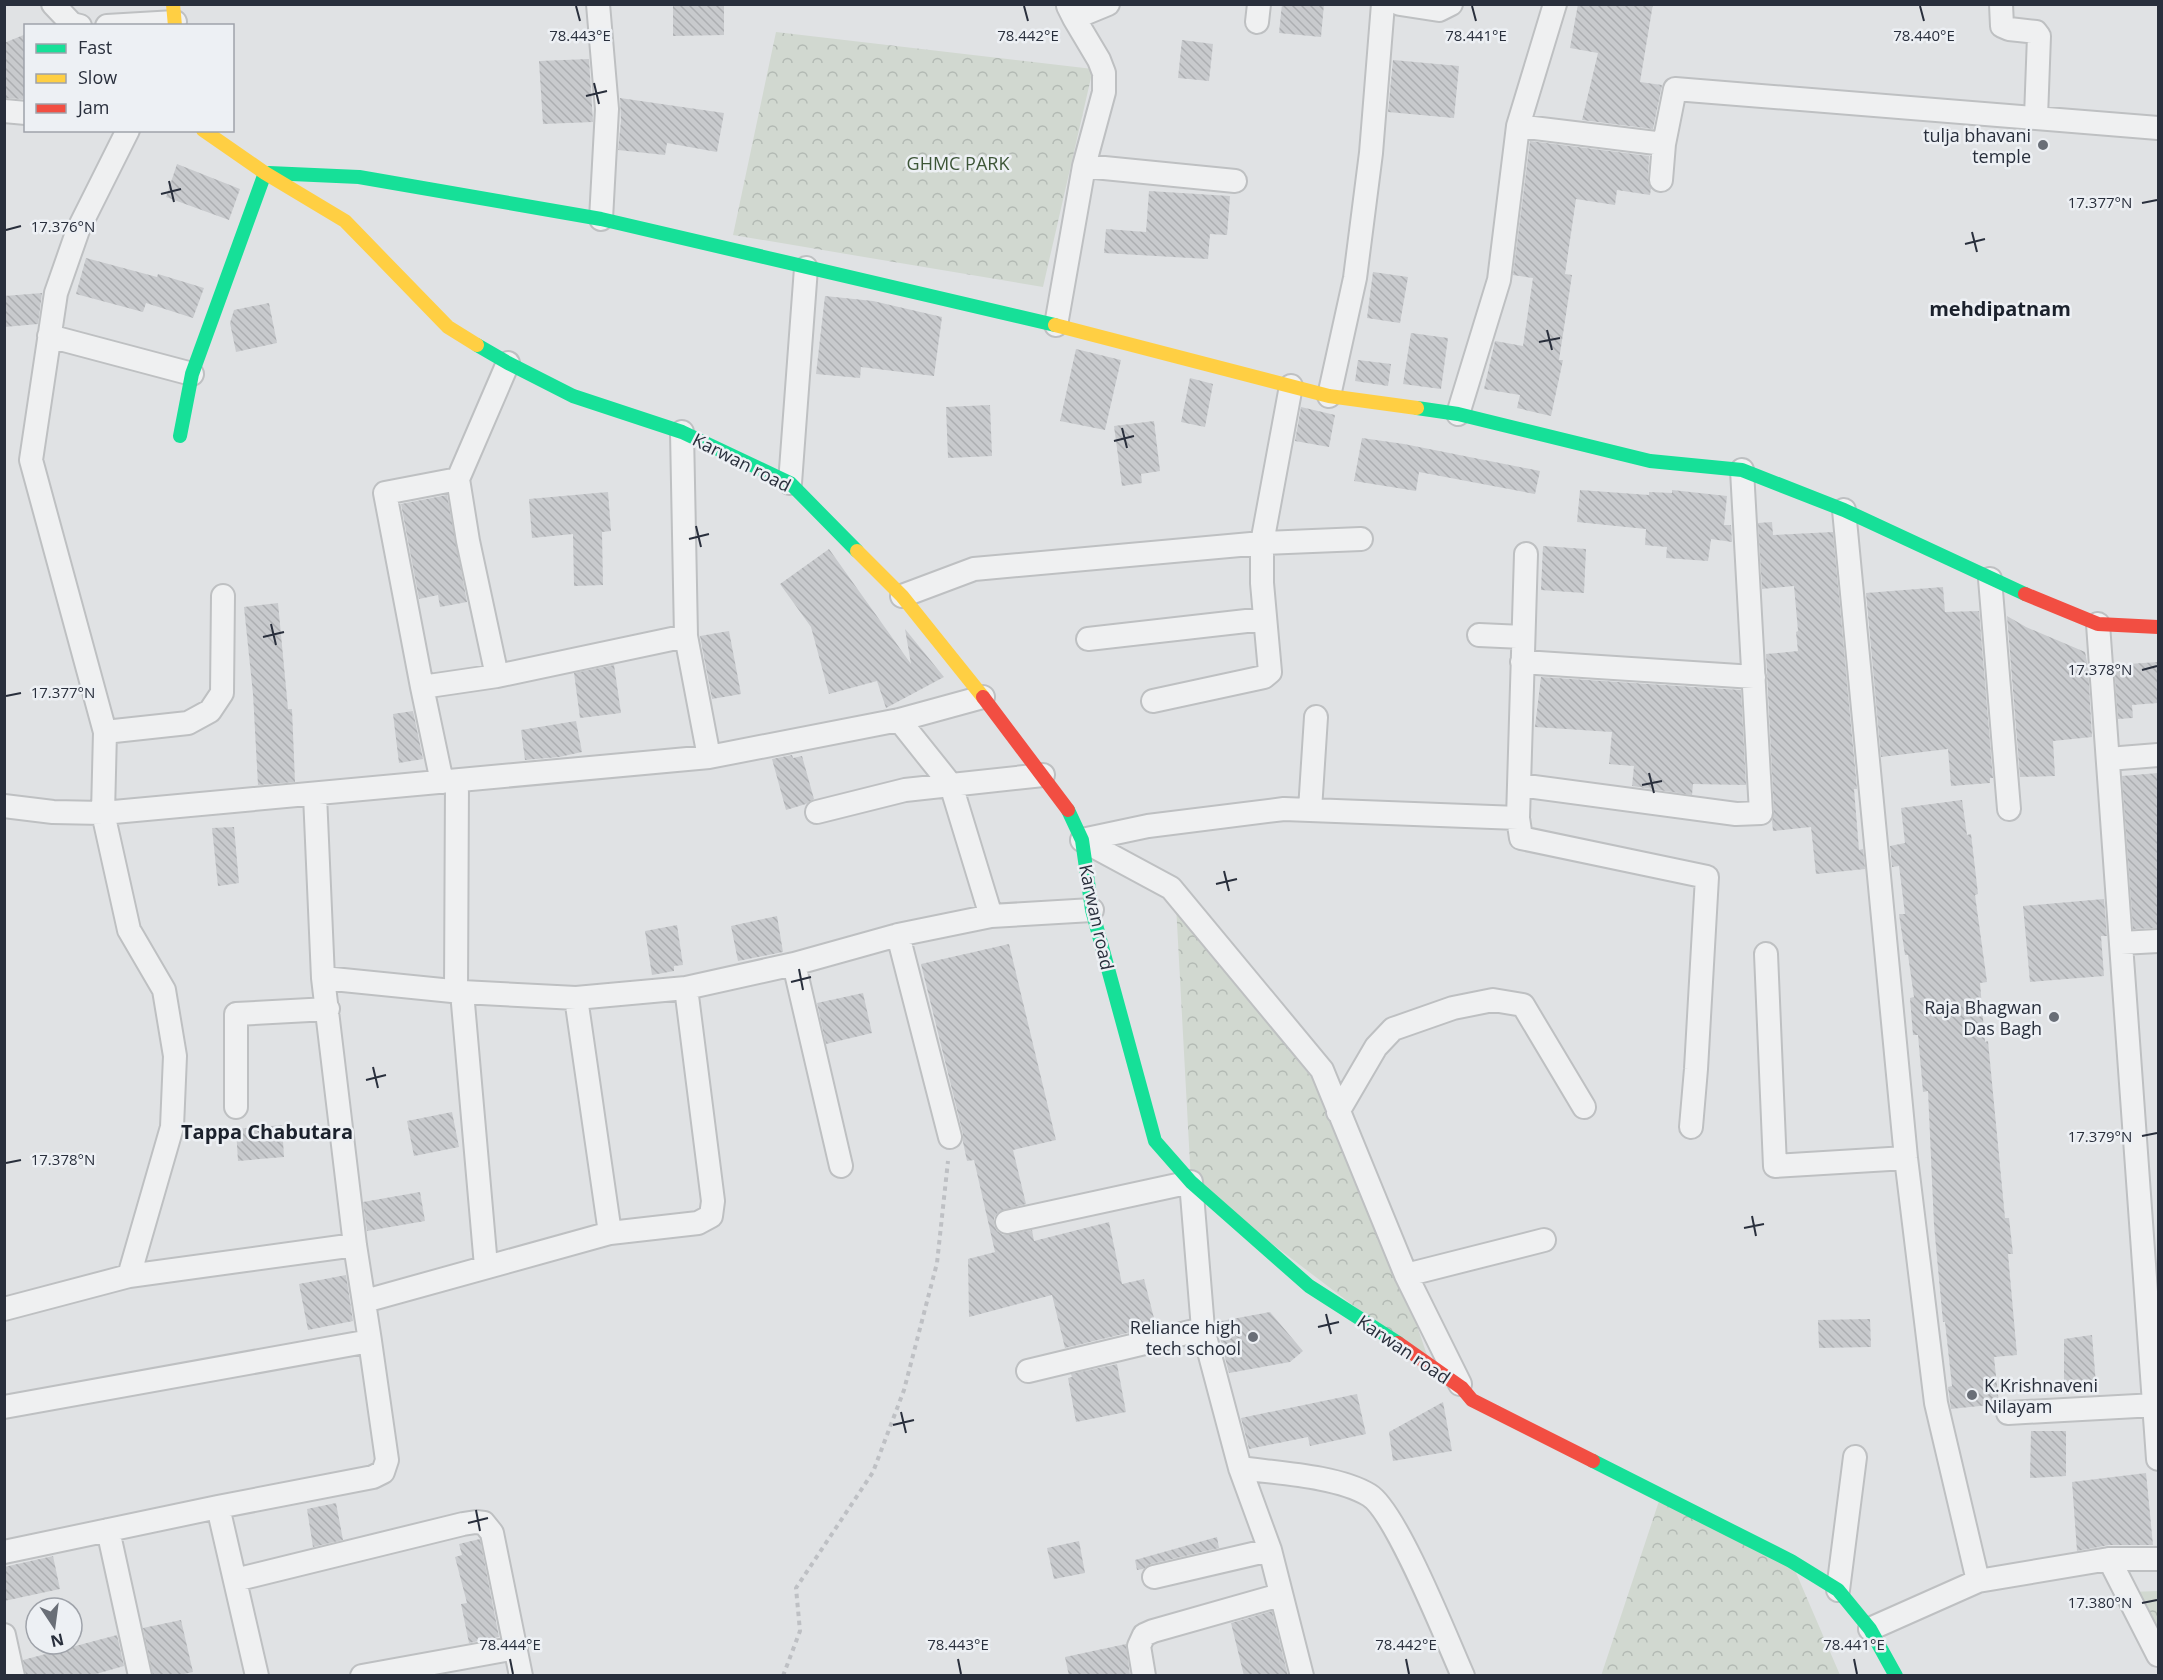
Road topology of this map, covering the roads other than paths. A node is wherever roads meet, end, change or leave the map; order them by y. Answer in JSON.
{"nodes":[{"id":1,"x":52,"y":4,"type":"edge"},
{"id":2,"x":598,"y":4,"type":"edge"},
{"id":3,"x":1108,"y":4,"type":"edge"},
{"id":4,"x":1383,"y":4,"type":"edge"},
{"id":5,"x":1400,"y":4,"type":"edge"},
{"id":6,"x":1451,"y":4,"type":"edge"},
{"id":7,"x":1555,"y":4,"type":"edge"},
{"id":8,"x":2001,"y":4,"type":"edge"},
{"id":9,"x":1071,"y":11,"type":"edge"},
{"id":10,"x":174,"y":18,"type":"edge"},
{"id":11,"x":72,"y":24,"type":"edge"},
{"id":12,"x":124,"y":24,"type":"edge"},
{"id":13,"x":4,"y":111,"type":"edge"},
{"id":14,"x":24,"y":113,"type":"edge"},
{"id":15,"x":2036,"y":117,"type":"junction"},
{"id":16,"x":1518,"y":126,"type":"junction"},
{"id":17,"x":2158,"y":128,"type":"edge"},
{"id":18,"x":127,"y":132,"type":"edge"},
{"id":19,"x":206,"y":132,"type":"edge"},
{"id":20,"x":1664,"y":144,"type":"junction"},
{"id":21,"x":1084,"y":166,"type":"junction"},
{"id":22,"x":266,"y":173,"type":"junction"},
{"id":23,"x":1661,"y":180,"type":"dead end"},
{"id":24,"x":1236,"y":181,"type":"dead end"},
{"id":25,"x":601,"y":219,"type":"junction"},
{"id":26,"x":806,"y":268,"type":"junction"},
{"id":27,"x":1056,"y":325,"type":"junction"},
{"id":28,"x":49,"y":336,"type":"junction"},
{"id":29,"x":508,"y":363,"type":"junction"},
{"id":30,"x":192,"y":374,"type":"junction"},
{"id":31,"x":1291,"y":386,"type":"junction"},
{"id":32,"x":1329,"y":396,"type":"junction"},
{"id":33,"x":1458,"y":414,"type":"junction"},
{"id":34,"x":682,"y":432,"type":"junction"},
{"id":35,"x":180,"y":436,"type":"dead end"},
{"id":36,"x":1742,"y":470,"type":"junction"},
{"id":37,"x":458,"y":479,"type":"junction"},
{"id":38,"x":790,"y":483,"type":"junction"},
{"id":39,"x":1844,"y":510,"type":"junction"},
{"id":40,"x":1360,"y":539,"type":"dead end"},
{"id":41,"x":1263,"y":543,"type":"junction"},
{"id":42,"x":1526,"y":554,"type":"dead end"},
{"id":43,"x":1989,"y":579,"type":"junction"},
{"id":44,"x":223,"y":596,"type":"dead end"},
{"id":45,"x":902,"y":596,"type":"junction"},
{"id":46,"x":1264,"y":619,"type":"junction"},
{"id":47,"x":2098,"y":624,"type":"junction"},
{"id":48,"x":2158,"y":627,"type":"edge"},
{"id":49,"x":1479,"y":635,"type":"dead end"},
{"id":50,"x":686,"y":636,"type":"junction"},
{"id":51,"x":1523,"y":637,"type":"junction"},
{"id":52,"x":1088,"y":639,"type":"dead end"},
{"id":53,"x":1522,"y":662,"type":"junction"},
{"id":54,"x":497,"y":675,"type":"junction"},
{"id":55,"x":1754,"y":677,"type":"junction"},
{"id":56,"x":422,"y":687,"type":"junction"},
{"id":57,"x":983,"y":697,"type":"junction"},
{"id":58,"x":1153,"y":701,"type":"dead end"},
{"id":59,"x":1316,"y":717,"type":"dead end"},
{"id":60,"x":898,"y":720,"type":"junction"},
{"id":61,"x":105,"y":732,"type":"junction"},
{"id":62,"x":2158,"y":755,"type":"edge"},
{"id":63,"x":709,"y":757,"type":"junction"},
{"id":64,"x":2108,"y":759,"type":"junction"},
{"id":65,"x":1043,"y":775,"type":"junction"},
{"id":66,"x":449,"y":782,"type":"junction"},
{"id":67,"x":951,"y":785,"type":"junction"},
{"id":68,"x":1519,"y":785,"type":"junction"},
{"id":69,"x":315,"y":795,"type":"junction"},
{"id":70,"x":4,"y":806,"type":"edge"},
{"id":71,"x":2009,"y":809,"type":"dead end"},
{"id":72,"x":1310,"y":810,"type":"junction"},
{"id":73,"x":817,"y":812,"type":"dead end"},
{"id":74,"x":103,"y":813,"type":"junction"},
{"id":75,"x":1518,"y":818,"type":"junction"},
{"id":76,"x":1082,"y":840,"type":"junction"},
{"id":77,"x":1092,"y":910,"type":"junction"},
{"id":78,"x":991,"y":916,"type":"junction"},
{"id":79,"x":898,"y":935,"type":"junction"},
{"id":80,"x":2158,"y":940,"type":"edge"},
{"id":81,"x":2121,"y":943,"type":"junction"},
{"id":82,"x":1766,"y":954,"type":"dead end"},
{"id":83,"x":794,"y":964,"type":"junction"},
{"id":84,"x":323,"y":978,"type":"junction"},
{"id":85,"x":686,"y":988,"type":"junction"},
{"id":86,"x":459,"y":991,"type":"junction"},
{"id":87,"x":576,"y":998,"type":"junction"},
{"id":88,"x":328,"y":1009,"type":"junction"},
{"id":89,"x":236,"y":1107,"type":"dead end"},
{"id":90,"x":1584,"y":1107,"type":"dead end"},
{"id":91,"x":1338,"y":1112,"type":"junction"},
{"id":92,"x":1691,"y":1127,"type":"dead end"},
{"id":93,"x":950,"y":1137,"type":"road end"},
{"id":94,"x":1906,"y":1158,"type":"junction"},
{"id":95,"x":841,"y":1166,"type":"dead end"},
{"id":96,"x":1191,"y":1182,"type":"junction"},
{"id":97,"x":1007,"y":1222,"type":"dead end"},
{"id":98,"x":610,"y":1233,"type":"junction"},
{"id":99,"x":1544,"y":1239,"type":"dead end"},
{"id":100,"x":355,"y":1245,"type":"junction"},
{"id":101,"x":486,"y":1266,"type":"junction"},
{"id":102,"x":1407,"y":1275,"type":"junction"},
{"id":103,"x":129,"y":1276,"type":"junction"},
{"id":104,"x":365,"y":1301,"type":"junction"},
{"id":105,"x":4,"y":1309,"type":"edge"},
{"id":106,"x":2153,"y":1310,"type":"edge"},
{"id":107,"x":1203,"y":1329,"type":"junction"},
{"id":108,"x":370,"y":1341,"type":"junction"},
{"id":109,"x":1028,"y":1371,"type":"dead end"},
{"id":110,"x":2156,"y":1379,"type":"edge"},
{"id":111,"x":1462,"y":1388,"type":"junction"},
{"id":112,"x":2155,"y":1405,"type":"junction"},
{"id":113,"x":4,"y":1407,"type":"edge"},
{"id":114,"x":2008,"y":1413,"type":"dead end"},
{"id":115,"x":1855,"y":1457,"type":"dead end"},
{"id":116,"x":2158,"y":1460,"type":"edge"},
{"id":117,"x":1240,"y":1468,"type":"junction"},
{"id":118,"x":218,"y":1507,"type":"junction"},
{"id":119,"x":108,"y":1530,"type":"junction"},
{"id":120,"x":1270,"y":1550,"type":"junction"},
{"id":121,"x":4,"y":1552,"type":"edge"},
{"id":122,"x":2109,"y":1559,"type":"junction"},
{"id":123,"x":2158,"y":1559,"type":"edge"},
{"id":124,"x":1154,"y":1577,"type":"dead end"},
{"id":125,"x":235,"y":1580,"type":"junction"},
{"id":126,"x":1978,"y":1581,"type":"junction"},
{"id":127,"x":1838,"y":1590,"type":"junction"},
{"id":128,"x":1280,"y":1595,"type":"junction"},
{"id":129,"x":1870,"y":1629,"type":"junction"},
{"id":130,"x":4,"y":1635,"type":"edge"},
{"id":131,"x":516,"y":1648,"type":"junction"},
{"id":132,"x":2158,"y":1655,"type":"edge"},
{"id":133,"x":13,"y":1676,"type":"edge"},
{"id":134,"x":140,"y":1676,"type":"edge"},
{"id":135,"x":257,"y":1676,"type":"edge"},
{"id":136,"x":362,"y":1676,"type":"edge"},
{"id":137,"x":521,"y":1676,"type":"edge"},
{"id":138,"x":1144,"y":1676,"type":"edge"},
{"id":139,"x":1302,"y":1676,"type":"edge"},
{"id":140,"x":1463,"y":1676,"type":"edge"},
{"id":141,"x":1896,"y":1676,"type":"edge"}],
"edges":[{"from":1,"to":11,"type":"street"},
{"from":2,"to":25,"type":"street"},
{"from":3,"to":9,"type":"street"},
{"from":4,"to":32,"type":"street"},
{"from":5,"to":6,"type":"street"},
{"from":7,"to":16,"type":"street"},
{"from":8,"to":15,"type":"street"},
{"from":9,"to":21,"type":"street"},
{"from":10,"to":12,"type":"street"},
{"from":13,"to":14,"type":"street"},
{"from":15,"to":17,"type":"street"},
{"from":15,"to":20,"type":"street"},
{"from":16,"to":20,"type":"street"},
{"from":16,"to":33,"type":"street"},
{"from":18,"to":28,"type":"street"},
{"from":19,"to":22,"type":"street","name":"Karwan road"},
{"from":20,"to":23,"type":"street"},
{"from":21,"to":24,"type":"street"},
{"from":21,"to":27,"type":"street"},
{"from":22,"to":25,"type":"street"},
{"from":22,"to":29,"type":"street","name":"Karwan road"},
{"from":22,"to":30,"type":"street"},
{"from":25,"to":26,"type":"street"},
{"from":26,"to":27,"type":"street"},
{"from":26,"to":38,"type":"street"},
{"from":27,"to":31,"type":"street"},
{"from":28,"to":30,"type":"street"},
{"from":28,"to":61,"type":"street"},
{"from":29,"to":34,"type":"street","name":"Karwan road"},
{"from":29,"to":37,"type":"street"},
{"from":30,"to":35,"type":"street"},
{"from":31,"to":32,"type":"street"},
{"from":31,"to":41,"type":"street"},
{"from":32,"to":33,"type":"street"},
{"from":33,"to":36,"type":"street"},
{"from":34,"to":38,"type":"street","name":"Karwan road"},
{"from":34,"to":50,"type":"street"},
{"from":36,"to":39,"type":"street"},
{"from":36,"to":55,"type":"street"},
{"from":37,"to":54,"type":"street"},
{"from":37,"to":56,"type":"street"},
{"from":38,"to":45,"type":"street","name":"Karwan road"},
{"from":39,"to":43,"type":"street"},
{"from":39,"to":94,"type":"street"},
{"from":40,"to":41,"type":"street"},
{"from":41,"to":45,"type":"street"},
{"from":41,"to":46,"type":"street"},
{"from":42,"to":51,"type":"street"},
{"from":43,"to":47,"type":"street"},
{"from":43,"to":71,"type":"street"},
{"from":44,"to":61,"type":"street"},
{"from":45,"to":57,"type":"street","name":"Karwan road"},
{"from":46,"to":52,"type":"street"},
{"from":46,"to":58,"type":"street"},
{"from":47,"to":48,"type":"street"},
{"from":47,"to":64,"type":"street"},
{"from":49,"to":51,"type":"street"},
{"from":50,"to":54,"type":"street"},
{"from":50,"to":63,"type":"street"},
{"from":51,"to":53,"type":"street"},
{"from":53,"to":55,"type":"street"},
{"from":53,"to":68,"type":"street"},
{"from":54,"to":56,"type":"street"},
{"from":55,"to":68,"type":"street"},
{"from":56,"to":66,"type":"street"},
{"from":57,"to":60,"type":"street"},
{"from":57,"to":65,"type":"street","name":"Karwan road"},
{"from":59,"to":72,"type":"street"},
{"from":60,"to":63,"type":"street"},
{"from":60,"to":67,"type":"street"},
{"from":61,"to":74,"type":"street"},
{"from":62,"to":64,"type":"street"},
{"from":63,"to":66,"type":"street"},
{"from":64,"to":81,"type":"street"},
{"from":65,"to":67,"type":"street"},
{"from":65,"to":76,"type":"street","name":"Karwan road"},
{"from":66,"to":69,"type":"street"},
{"from":66,"to":86,"type":"street"},
{"from":67,"to":73,"type":"street"},
{"from":67,"to":78,"type":"street"},
{"from":68,"to":75,"type":"street"},
{"from":69,"to":74,"type":"street"},
{"from":69,"to":84,"type":"street"},
{"from":70,"to":74,"type":"street"},
{"from":72,"to":75,"type":"street"},
{"from":72,"to":76,"type":"street"},
{"from":74,"to":103,"type":"street"},
{"from":75,"to":92,"type":"street"},
{"from":76,"to":77,"type":"street","name":"Karwan road"},
{"from":76,"to":91,"type":"street"},
{"from":77,"to":78,"type":"street"},
{"from":77,"to":96,"type":"street","name":"Karwan road"},
{"from":78,"to":79,"type":"street"},
{"from":79,"to":83,"type":"street"},
{"from":79,"to":93,"type":"street"},
{"from":80,"to":81,"type":"street"},
{"from":81,"to":106,"type":"street"},
{"from":82,"to":94,"type":"street"},
{"from":83,"to":85,"type":"street"},
{"from":83,"to":95,"type":"street"},
{"from":84,"to":86,"type":"street"},
{"from":84,"to":88,"type":"street"},
{"from":85,"to":87,"type":"street"},
{"from":85,"to":98,"type":"street"},
{"from":86,"to":87,"type":"street"},
{"from":86,"to":101,"type":"street"},
{"from":87,"to":98,"type":"street"},
{"from":88,"to":89,"type":"street"},
{"from":88,"to":100,"type":"street"},
{"from":90,"to":91,"type":"street"},
{"from":91,"to":102,"type":"street"},
{"from":94,"to":126,"type":"street"},
{"from":96,"to":97,"type":"street"},
{"from":96,"to":107,"type":"street"},
{"from":96,"to":111,"type":"street","name":"Karwan road"},
{"from":98,"to":101,"type":"street"},
{"from":99,"to":102,"type":"street"},
{"from":100,"to":103,"type":"street"},
{"from":100,"to":104,"type":"street"},
{"from":101,"to":104,"type":"street"},
{"from":102,"to":111,"type":"street"},
{"from":103,"to":105,"type":"street"},
{"from":104,"to":108,"type":"street"},
{"from":106,"to":110,"type":"street"},
{"from":107,"to":109,"type":"street"},
{"from":107,"to":117,"type":"street"},
{"from":108,"to":113,"type":"street"},
{"from":108,"to":118,"type":"street"},
{"from":110,"to":112,"type":"street"},
{"from":111,"to":127,"type":"street","name":"Karwan road"},
{"from":112,"to":114,"type":"street"},
{"from":112,"to":116,"type":"street"},
{"from":115,"to":127,"type":"street"},
{"from":117,"to":120,"type":"street"},
{"from":117,"to":140,"type":"street"},
{"from":118,"to":119,"type":"street"},
{"from":118,"to":125,"type":"street"},
{"from":119,"to":121,"type":"street"},
{"from":119,"to":134,"type":"street"},
{"from":120,"to":124,"type":"street"},
{"from":120,"to":128,"type":"street"},
{"from":122,"to":123,"type":"street"},
{"from":122,"to":126,"type":"street"},
{"from":122,"to":132,"type":"street"},
{"from":125,"to":131,"type":"street"},
{"from":125,"to":135,"type":"street"},
{"from":126,"to":129,"type":"street"},
{"from":127,"to":129,"type":"street","name":"Karwan road"},
{"from":128,"to":138,"type":"street"},
{"from":128,"to":139,"type":"street"},
{"from":129,"to":141,"type":"street","name":"Karwan road"},
{"from":130,"to":133,"type":"street"},
{"from":131,"to":136,"type":"street"},
{"from":131,"to":137,"type":"street"}]}
